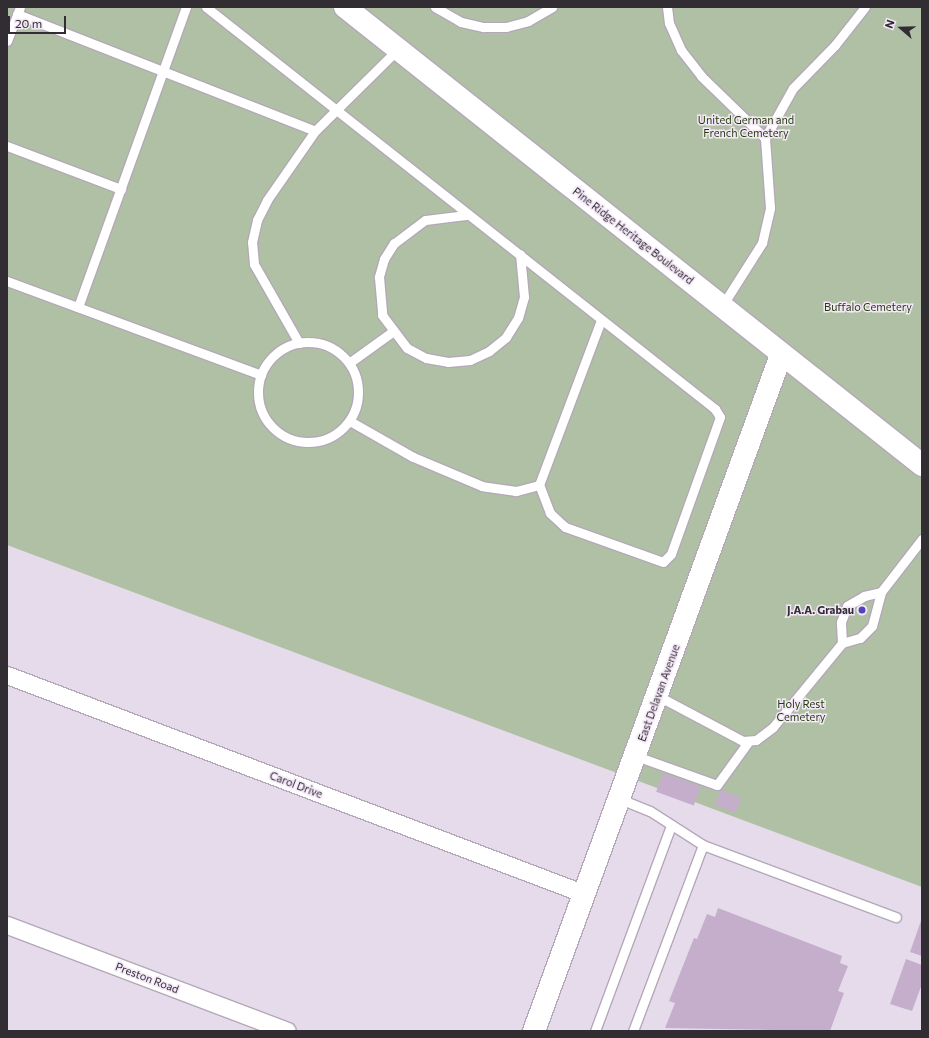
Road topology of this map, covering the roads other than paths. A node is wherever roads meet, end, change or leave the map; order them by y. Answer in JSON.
{"nodes":[{"id":1,"x":186,"y":7,"type":"edge"},
{"id":2,"x":206,"y":7,"type":"edge"},
{"id":3,"x":345,"y":7,"type":"edge"},
{"id":4,"x":435,"y":7,"type":"edge"},
{"id":5,"x":552,"y":7,"type":"edge"},
{"id":6,"x":667,"y":7,"type":"edge"},
{"id":7,"x":864,"y":7,"type":"edge"},
{"id":8,"x":18,"y":10,"type":"edge"},
{"id":9,"x":7,"y":41,"type":"edge"},
{"id":10,"x":398,"y":49,"type":"junction"},
{"id":11,"x":161,"y":70,"type":"junction"},
{"id":12,"x":338,"y":110,"type":"junction"},
{"id":13,"x":315,"y":131,"type":"junction"},
{"id":14,"x":766,"y":138,"type":"junction"},
{"id":15,"x":7,"y":146,"type":"edge"},
{"id":16,"x":121,"y":189,"type":"junction"},
{"id":17,"x":466,"y":215,"type":"junction"},
{"id":18,"x":520,"y":254,"type":"junction"},
{"id":19,"x":7,"y":281,"type":"edge"},
{"id":20,"x":78,"y":307,"type":"junction"},
{"id":21,"x":722,"y":307,"type":"junction"},
{"id":22,"x":601,"y":320,"type":"junction"},
{"id":23,"x":392,"y":332,"type":"junction"},
{"id":24,"x":299,"y":343,"type":"junction"},
{"id":25,"x":781,"y":355,"type":"junction"},
{"id":26,"x":349,"y":362,"type":"junction"},
{"id":27,"x":260,"y":375,"type":"junction"},
{"id":28,"x":350,"y":421,"type":"junction"},
{"id":29,"x":922,"y":465,"type":"edge"},
{"id":30,"x":539,"y":484,"type":"junction"},
{"id":31,"x":922,"y":539,"type":"edge"},
{"id":32,"x":881,"y":592,"type":"junction"},
{"id":33,"x":842,"y":643,"type":"junction"},
{"id":34,"x":7,"y":675,"type":"edge"},
{"id":35,"x":658,"y":696,"type":"junction"},
{"id":36,"x":748,"y":742,"type":"junction"},
{"id":37,"x":636,"y":756,"type":"junction"},
{"id":38,"x":620,"y":799,"type":"junction"},
{"id":39,"x":671,"y":825,"type":"junction"},
{"id":40,"x":703,"y":846,"type":"junction"},
{"id":41,"x":585,"y":894,"type":"junction"},
{"id":42,"x":896,"y":917,"type":"dead end"},
{"id":43,"x":7,"y":925,"type":"edge"},
{"id":44,"x":287,"y":1031,"type":"edge"},
{"id":45,"x":534,"y":1031,"type":"edge"},
{"id":46,"x":595,"y":1031,"type":"edge"},
{"id":47,"x":633,"y":1031,"type":"edge"}],
"edges":[{"from":1,"to":11,"type":"lane"},
{"from":2,"to":12,"type":"lane"},
{"from":3,"to":10,"type":"street","name":"Pine Ridge Heritage Boulevard"},
{"from":4,"to":5,"type":"lane"},
{"from":6,"to":14,"type":"lane"},
{"from":7,"to":14,"type":"lane"},
{"from":8,"to":9,"type":"lane"},
{"from":8,"to":11,"type":"lane"},
{"from":10,"to":12,"type":"lane"},
{"from":10,"to":21,"type":"street","name":"Pine Ridge Heritage Boulevard"},
{"from":11,"to":13,"type":"lane"},
{"from":11,"to":16,"type":"lane"},
{"from":12,"to":13,"type":"lane"},
{"from":12,"to":17,"type":"lane"},
{"from":13,"to":24,"type":"lane"},
{"from":14,"to":21,"type":"lane"},
{"from":15,"to":16,"type":"lane"},
{"from":16,"to":20,"type":"lane"},
{"from":17,"to":18,"type":"lane"},
{"from":17,"to":23,"type":"lane"},
{"from":18,"to":22,"type":"lane"},
{"from":18,"to":23,"type":"lane"},
{"from":19,"to":20,"type":"lane"},
{"from":20,"to":27,"type":"lane"},
{"from":21,"to":25,"type":"street","name":"Pine Ridge Heritage Boulevard"},
{"from":22,"to":30,"type":"lane"},
{"from":22,"to":30,"type":"lane"},
{"from":23,"to":26,"type":"lane"},
{"from":24,"to":26,"type":"lane"},
{"from":24,"to":27,"type":"lane"},
{"from":25,"to":29,"type":"street","name":"Pine Ridge Heritage Boulevard"},
{"from":25,"to":35,"type":"street","name":"East Delavan Avenue"},
{"from":26,"to":28,"type":"lane"},
{"from":27,"to":28,"type":"lane"},
{"from":28,"to":30,"type":"lane"},
{"from":31,"to":32,"type":"lane"},
{"from":32,"to":33,"type":"lane"},
{"from":32,"to":33,"type":"lane"},
{"from":33,"to":36,"type":"lane"},
{"from":34,"to":41,"type":"street","name":"Carol Drive"},
{"from":35,"to":36,"type":"lane"},
{"from":35,"to":37,"type":"street","name":"East Delavan Avenue"},
{"from":36,"to":37,"type":"lane"},
{"from":37,"to":38,"type":"street","name":"East Delavan Avenue"},
{"from":38,"to":39,"type":"lane"},
{"from":38,"to":41,"type":"street","name":"East Delavan Avenue"},
{"from":39,"to":40,"type":"lane"},
{"from":39,"to":46,"type":"lane"},
{"from":40,"to":42,"type":"lane"},
{"from":40,"to":47,"type":"lane"},
{"from":41,"to":45,"type":"street","name":"East Delavan Avenue"},
{"from":43,"to":44,"type":"street","name":"Preston Road"}]}
